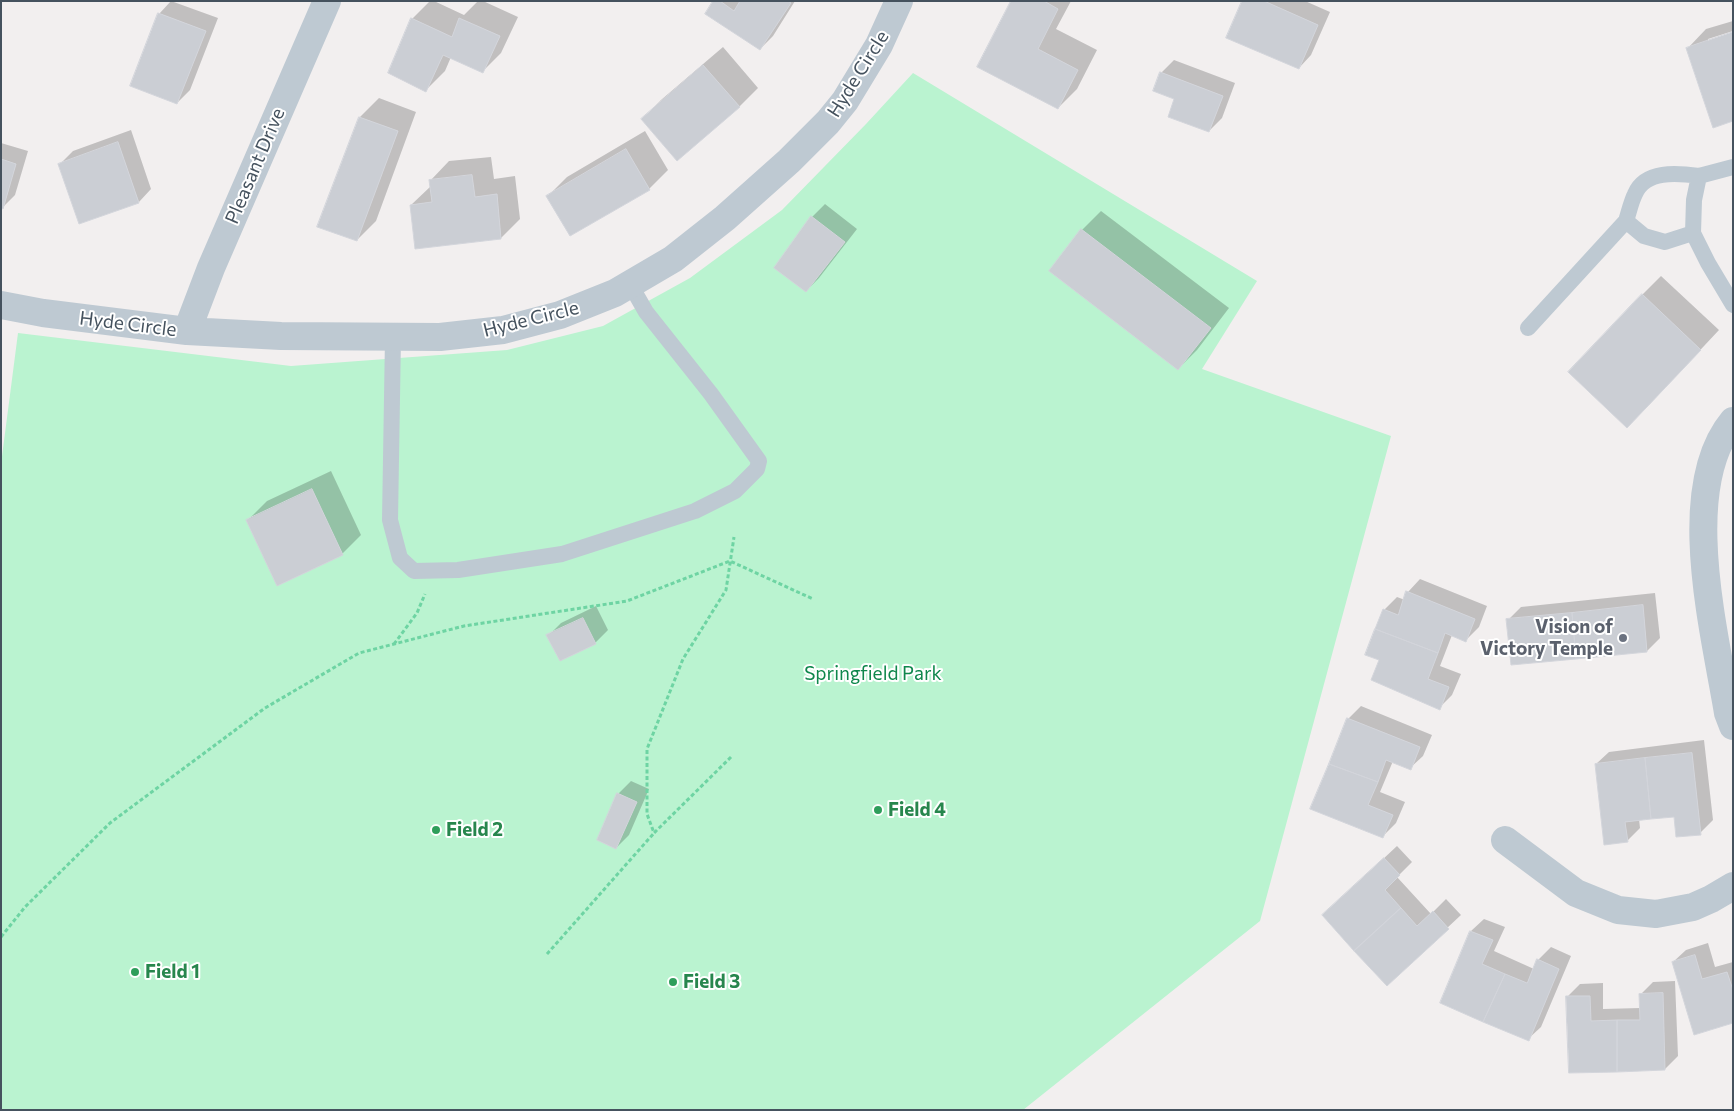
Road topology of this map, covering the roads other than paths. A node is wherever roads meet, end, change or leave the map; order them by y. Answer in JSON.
{"nodes":[{"id":1,"x":327,"y":1,"type":"edge"},
{"id":2,"x":899,"y":1,"type":"edge"},
{"id":3,"x":1733,"y":167,"type":"edge"},
{"id":4,"x":1699,"y":176,"type":"junction"},
{"id":5,"x":1626,"y":221,"type":"junction"},
{"id":6,"x":1693,"y":233,"type":"junction"},
{"id":7,"x":630,"y":284,"type":"junction"},
{"id":8,"x":1,"y":305,"type":"edge"},
{"id":9,"x":1733,"y":305,"type":"edge"},
{"id":10,"x":1528,"y":328,"type":"dead end"},
{"id":11,"x":187,"y":331,"type":"junction"},
{"id":12,"x":393,"y":337,"type":"junction"},
{"id":13,"x":1733,"y":421,"type":"edge"},
{"id":14,"x":1733,"y":726,"type":"edge"},
{"id":15,"x":1505,"y":840,"type":"dead end"},
{"id":16,"x":1733,"y":886,"type":"edge"}],
"edges":[{"from":1,"to":11,"type":"street","name":"Pleasant Drive"},
{"from":2,"to":7,"type":"street","name":"Hyde Circle"},
{"from":3,"to":4,"type":"lane"},
{"from":4,"to":5,"type":"lane"},
{"from":4,"to":6,"type":"lane"},
{"from":5,"to":6,"type":"lane"},
{"from":5,"to":10,"type":"lane"},
{"from":6,"to":9,"type":"lane"},
{"from":7,"to":12,"type":"street","name":"Hyde Circle"},
{"from":7,"to":12,"type":"lane"},
{"from":8,"to":11,"type":"street","name":"Hyde Circle"},
{"from":11,"to":12,"type":"street","name":"Hyde Circle"},
{"from":13,"to":14,"type":"street"},
{"from":15,"to":16,"type":"street"}]}
